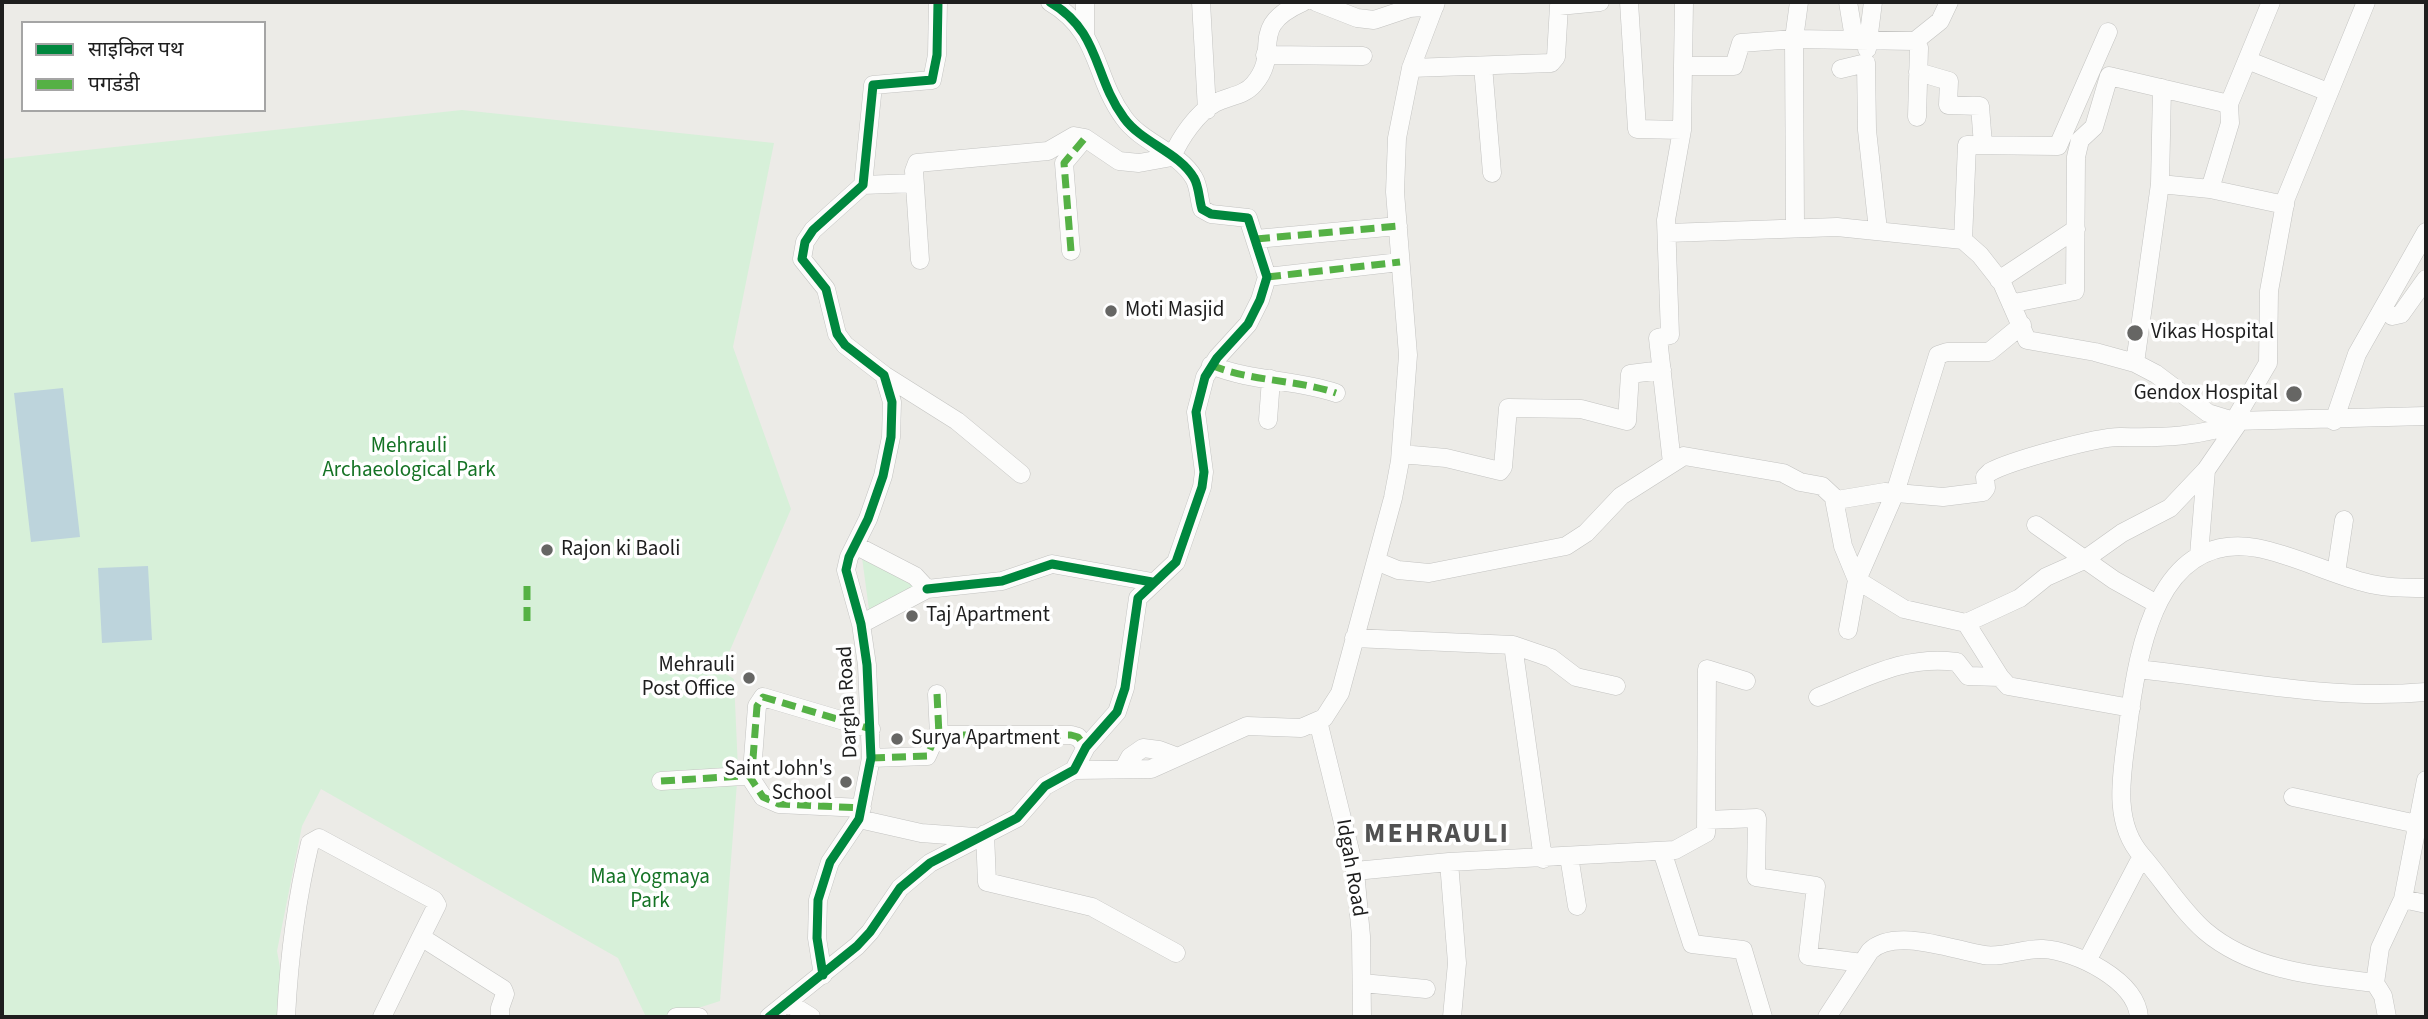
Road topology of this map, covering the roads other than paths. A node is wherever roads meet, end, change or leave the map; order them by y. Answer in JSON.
{"nodes":[{"id":1,"x":938,"y":2,"type":"edge"},
{"id":2,"x":1050,"y":2,"type":"edge"},
{"id":3,"x":1085,"y":2,"type":"edge"},
{"id":4,"x":1201,"y":2,"type":"edge"},
{"id":5,"x":1303,"y":2,"type":"edge"},
{"id":6,"x":1316,"y":2,"type":"edge"},
{"id":7,"x":1600,"y":2,"type":"edge"},
{"id":8,"x":1629,"y":2,"type":"edge"},
{"id":9,"x":1684,"y":2,"type":"edge"},
{"id":10,"x":1798,"y":2,"type":"edge"},
{"id":11,"x":1847,"y":2,"type":"edge"},
{"id":12,"x":1873,"y":2,"type":"edge"},
{"id":13,"x":1950,"y":2,"type":"edge"},
{"id":14,"x":2271,"y":2,"type":"edge"},
{"id":15,"x":2366,"y":2,"type":"edge"},
{"id":16,"x":1435,"y":4,"type":"edge"},
{"id":17,"x":1343,"y":7,"type":"edge"},
{"id":18,"x":2108,"y":32,"type":"dead end"},
{"id":19,"x":1085,"y":35,"type":"junction"},
{"id":20,"x":1861,"y":38,"type":"junction"},
{"id":21,"x":1794,"y":39,"type":"junction"},
{"id":22,"x":1915,"y":41,"type":"junction"},
{"id":23,"x":1265,"y":55,"type":"junction"},
{"id":24,"x":1363,"y":56,"type":"dead end"},
{"id":25,"x":2248,"y":60,"type":"junction"},
{"id":26,"x":1866,"y":63,"type":"junction"},
{"id":27,"x":1483,"y":66,"type":"junction"},
{"id":28,"x":1684,"y":66,"type":"junction"},
{"id":29,"x":1411,"y":68,"type":"junction"},
{"id":30,"x":1841,"y":69,"type":"dead end"},
{"id":31,"x":1918,"y":72,"type":"junction"},
{"id":32,"x":2162,"y":88,"type":"junction"},
{"id":33,"x":2328,"y":92,"type":"junction"},
{"id":34,"x":2229,"y":104,"type":"junction"},
{"id":35,"x":1207,"y":110,"type":"junction"},
{"id":36,"x":1917,"y":117,"type":"dead end"},
{"id":37,"x":1682,"y":130,"type":"junction"},
{"id":38,"x":1085,"y":138,"type":"junction"},
{"id":39,"x":1983,"y":145,"type":"junction"},
{"id":40,"x":1172,"y":157,"type":"junction"},
{"id":41,"x":1492,"y":173,"type":"dead end"},
{"id":42,"x":914,"y":183,"type":"junction"},
{"id":43,"x":2160,"y":184,"type":"junction"},
{"id":44,"x":863,"y":186,"type":"junction"},
{"id":45,"x":2210,"y":189,"type":"junction"},
{"id":46,"x":2285,"y":205,"type":"junction"},
{"id":47,"x":1398,"y":226,"type":"junction"},
{"id":48,"x":1795,"y":227,"type":"junction"},
{"id":49,"x":2076,"y":229,"type":"junction"},
{"id":50,"x":1878,"y":230,"type":"junction"},
{"id":51,"x":2426,"y":232,"type":"edge"},
{"id":52,"x":1668,"y":233,"type":"junction"},
{"id":53,"x":1256,"y":239,"type":"junction"},
{"id":54,"x":1963,"y":240,"type":"junction"},
{"id":55,"x":1071,"y":251,"type":"dead end"},
{"id":56,"x":920,"y":260,"type":"dead end"},
{"id":57,"x":1400,"y":262,"type":"junction"},
{"id":58,"x":1267,"y":276,"type":"junction"},
{"id":59,"x":2426,"y":279,"type":"edge"},
{"id":60,"x":1999,"y":280,"type":"junction"},
{"id":61,"x":2014,"y":303,"type":"junction"},
{"id":62,"x":2392,"y":316,"type":"dead end"},
{"id":63,"x":2022,"y":325,"type":"junction"},
{"id":64,"x":2135,"y":363,"type":"junction"},
{"id":65,"x":1211,"y":365,"type":"junction"},
{"id":66,"x":1662,"y":370,"type":"junction"},
{"id":67,"x":884,"y":375,"type":"junction"},
{"id":68,"x":1271,"y":380,"type":"junction"},
{"id":69,"x":1336,"y":393,"type":"dead end"},
{"id":70,"x":2426,"y":416,"type":"edge"},
{"id":71,"x":1268,"y":419,"type":"dead end"},
{"id":72,"x":2334,"y":421,"type":"junction"},
{"id":73,"x":2236,"y":422,"type":"junction"},
{"id":74,"x":1401,"y":454,"type":"junction"},
{"id":75,"x":1672,"y":463,"type":"junction"},
{"id":76,"x":2206,"y":470,"type":"junction"},
{"id":77,"x":1021,"y":474,"type":"dead end"},
{"id":78,"x":1895,"y":493,"type":"junction"},
{"id":79,"x":1834,"y":499,"type":"junction"},
{"id":80,"x":2344,"y":520,"type":"dead end"},
{"id":81,"x":2036,"y":525,"type":"dead end"},
{"id":82,"x":855,"y":545,"type":"junction"},
{"id":83,"x":2199,"y":555,"type":"junction"},
{"id":84,"x":2084,"y":559,"type":"junction"},
{"id":85,"x":1376,"y":561,"type":"junction"},
{"id":86,"x":2336,"y":573,"type":"junction"},
{"id":87,"x":1857,"y":580,"type":"junction"},
{"id":88,"x":1152,"y":582,"type":"junction"},
{"id":89,"x":928,"y":589,"type":"junction"},
{"id":90,"x":2426,"y":589,"type":"edge"},
{"id":91,"x":2157,"y":604,"type":"junction"},
{"id":92,"x":1966,"y":623,"type":"junction"},
{"id":93,"x":861,"y":624,"type":"junction"},
{"id":94,"x":1848,"y":631,"type":"dead end"},
{"id":95,"x":1354,"y":638,"type":"junction"},
{"id":96,"x":1513,"y":645,"type":"junction"},
{"id":97,"x":2137,"y":669,"type":"junction"},
{"id":98,"x":2000,"y":677,"type":"junction"},
{"id":99,"x":1746,"y":681,"type":"dead end"},
{"id":100,"x":1616,"y":686,"type":"dead end"},
{"id":101,"x":2426,"y":692,"type":"edge"},
{"id":102,"x":937,"y":694,"type":"dead end"},
{"id":103,"x":1818,"y":697,"type":"dead end"},
{"id":104,"x":2131,"y":708,"type":"junction"},
{"id":105,"x":1318,"y":721,"type":"junction"},
{"id":106,"x":871,"y":729,"type":"junction"},
{"id":107,"x":939,"y":735,"type":"junction"},
{"id":108,"x":1086,"y":747,"type":"junction"},
{"id":109,"x":871,"y":758,"type":"junction"},
{"id":110,"x":1074,"y":770,"type":"junction"},
{"id":111,"x":748,"y":774,"type":"junction"},
{"id":112,"x":2426,"y":780,"type":"edge"},
{"id":113,"x":661,"y":781,"type":"dead end"},
{"id":114,"x":2293,"y":797,"type":"dead end"},
{"id":115,"x":860,"y":814,"type":"junction"},
{"id":116,"x":1706,"y":820,"type":"junction"},
{"id":117,"x":2417,"y":824,"type":"junction"},
{"id":118,"x":982,"y":835,"type":"junction"},
{"id":119,"x":1662,"y":851,"type":"junction"},
{"id":120,"x":1569,"y":856,"type":"junction"},
{"id":121,"x":2142,"y":856,"type":"junction"},
{"id":122,"x":1543,"y":859,"type":"junction"},
{"id":123,"x":1449,"y":862,"type":"junction"},
{"id":124,"x":1354,"y":872,"type":"junction"},
{"id":125,"x":2403,"y":899,"type":"junction"},
{"id":126,"x":2426,"y":904,"type":"edge"},
{"id":127,"x":1577,"y":906,"type":"dead end"},
{"id":128,"x":421,"y":937,"type":"junction"},
{"id":129,"x":1176,"y":953,"type":"dead end"},
{"id":130,"x":2087,"y":961,"type":"junction"},
{"id":131,"x":1862,"y":963,"type":"junction"},
{"id":132,"x":823,"y":975,"type":"junction"},
{"id":133,"x":1362,"y":983,"type":"junction"},
{"id":134,"x":2375,"y":984,"type":"junction"},
{"id":135,"x":1426,"y":989,"type":"dead end"},
{"id":136,"x":787,"y":1002,"type":"junction"},
{"id":137,"x":286,"y":1017,"type":"edge"},
{"id":138,"x":382,"y":1017,"type":"edge"},
{"id":139,"x":500,"y":1017,"type":"edge"},
{"id":140,"x":676,"y":1017,"type":"edge"},
{"id":141,"x":699,"y":1017,"type":"edge"},
{"id":142,"x":769,"y":1017,"type":"edge"},
{"id":143,"x":811,"y":1017,"type":"edge"},
{"id":144,"x":1362,"y":1017,"type":"edge"},
{"id":145,"x":1451,"y":1017,"type":"edge"},
{"id":146,"x":1766,"y":1017,"type":"edge"},
{"id":147,"x":1827,"y":1017,"type":"edge"},
{"id":148,"x":2139,"y":1017,"type":"edge"},
{"id":149,"x":2387,"y":1017,"type":"edge"}],
"edges":[{"from":1,"to":44,"type":"street"},
{"from":2,"to":19,"type":"street"},
{"from":3,"to":19,"type":"street"},
{"from":4,"to":35,"type":"street"},
{"from":5,"to":23,"type":"street"},
{"from":6,"to":17,"type":"street"},
{"from":7,"to":27,"type":"street"},
{"from":8,"to":37,"type":"street"},
{"from":9,"to":28,"type":"street"},
{"from":10,"to":21,"type":"street"},
{"from":11,"to":20,"type":"street"},
{"from":12,"to":20,"type":"street"},
{"from":13,"to":22,"type":"street"},
{"from":14,"to":25,"type":"street"},
{"from":15,"to":33,"type":"street"},
{"from":16,"to":17,"type":"street"},
{"from":16,"to":29,"type":"street"},
{"from":18,"to":39,"type":"street"},
{"from":19,"to":40,"type":"street"},
{"from":20,"to":21,"type":"street"},
{"from":20,"to":22,"type":"street"},
{"from":20,"to":26,"type":"street"},
{"from":21,"to":28,"type":"street"},
{"from":21,"to":48,"type":"street"},
{"from":22,"to":31,"type":"street"},
{"from":23,"to":24,"type":"street"},
{"from":23,"to":35,"type":"street"},
{"from":25,"to":33,"type":"street"},
{"from":25,"to":34,"type":"street"},
{"from":26,"to":30,"type":"street"},
{"from":26,"to":50,"type":"street"},
{"from":27,"to":29,"type":"street"},
{"from":27,"to":41,"type":"street"},
{"from":28,"to":37,"type":"street"},
{"from":29,"to":47,"type":"street"},
{"from":31,"to":36,"type":"street"},
{"from":31,"to":39,"type":"street"},
{"from":32,"to":34,"type":"street"},
{"from":32,"to":43,"type":"street"},
{"from":32,"to":49,"type":"street"},
{"from":33,"to":46,"type":"street"},
{"from":34,"to":45,"type":"street"},
{"from":35,"to":40,"type":"street"},
{"from":37,"to":52,"type":"street"},
{"from":38,"to":40,"type":"street"},
{"from":38,"to":42,"type":"street"},
{"from":38,"to":55,"type":"street"},
{"from":39,"to":54,"type":"street"},
{"from":40,"to":53,"type":"street"},
{"from":42,"to":44,"type":"street"},
{"from":42,"to":56,"type":"street"},
{"from":43,"to":45,"type":"street"},
{"from":43,"to":64,"type":"street"},
{"from":44,"to":67,"type":"street"},
{"from":45,"to":46,"type":"street"},
{"from":46,"to":73,"type":"street"},
{"from":47,"to":53,"type":"street"},
{"from":47,"to":57,"type":"street"},
{"from":48,"to":50,"type":"street"},
{"from":48,"to":52,"type":"street"},
{"from":49,"to":60,"type":"street"},
{"from":49,"to":61,"type":"street"},
{"from":50,"to":54,"type":"street"},
{"from":51,"to":72,"type":"street"},
{"from":52,"to":66,"type":"street"},
{"from":53,"to":58,"type":"street"},
{"from":54,"to":60,"type":"street"},
{"from":57,"to":58,"type":"street"},
{"from":57,"to":74,"type":"street"},
{"from":58,"to":65,"type":"street"},
{"from":59,"to":62,"type":"street"},
{"from":60,"to":61,"type":"street"},
{"from":61,"to":63,"type":"street"},
{"from":63,"to":64,"type":"street"},
{"from":63,"to":78,"type":"street"},
{"from":64,"to":73,"type":"street"},
{"from":65,"to":68,"type":"street"},
{"from":65,"to":88,"type":"street"},
{"from":66,"to":74,"type":"street"},
{"from":66,"to":75,"type":"street"},
{"from":67,"to":77,"type":"street"},
{"from":67,"to":82,"type":"street"},
{"from":68,"to":69,"type":"street"},
{"from":68,"to":71,"type":"street"},
{"from":70,"to":72,"type":"street"},
{"from":72,"to":73,"type":"street"},
{"from":73,"to":76,"type":"street"},
{"from":73,"to":78,"type":"street"},
{"from":74,"to":85,"type":"street"},
{"from":75,"to":79,"type":"street"},
{"from":75,"to":85,"type":"street"},
{"from":76,"to":83,"type":"street"},
{"from":76,"to":84,"type":"street"},
{"from":78,"to":79,"type":"street"},
{"from":78,"to":87,"type":"street"},
{"from":79,"to":87,"type":"street"},
{"from":80,"to":86,"type":"street"},
{"from":81,"to":84,"type":"street"},
{"from":82,"to":89,"type":"street"},
{"from":82,"to":93,"type":"street"},
{"from":83,"to":86,"type":"street"},
{"from":83,"to":91,"type":"street"},
{"from":84,"to":91,"type":"street"},
{"from":84,"to":92,"type":"street"},
{"from":85,"to":95,"type":"street"},
{"from":86,"to":90,"type":"street"},
{"from":87,"to":92,"type":"street"},
{"from":87,"to":94,"type":"street"},
{"from":88,"to":89,"type":"street"},
{"from":88,"to":108,"type":"street"},
{"from":89,"to":93,"type":"street","name":"Dargha Road"},
{"from":91,"to":97,"type":"street"},
{"from":92,"to":98,"type":"street"},
{"from":93,"to":106,"type":"street","name":"Dargha Road"},
{"from":95,"to":96,"type":"street"},
{"from":95,"to":105,"type":"street"},
{"from":96,"to":100,"type":"street"},
{"from":96,"to":122,"type":"street"},
{"from":97,"to":101,"type":"street"},
{"from":97,"to":104,"type":"street"},
{"from":98,"to":103,"type":"street"},
{"from":98,"to":104,"type":"street"},
{"from":99,"to":116,"type":"street"},
{"from":102,"to":107,"type":"street"},
{"from":104,"to":121,"type":"street"},
{"from":105,"to":110,"type":"street"},
{"from":105,"to":124,"type":"street","name":"Idgah Road"},
{"from":106,"to":109,"type":"street","name":"Dargha Road"},
{"from":106,"to":111,"type":"street"},
{"from":107,"to":108,"type":"street"},
{"from":107,"to":109,"type":"street"},
{"from":108,"to":110,"type":"street"},
{"from":109,"to":115,"type":"street","name":"Dargha Road"},
{"from":110,"to":118,"type":"street"},
{"from":111,"to":113,"type":"street"},
{"from":111,"to":115,"type":"street"},
{"from":112,"to":117,"type":"street"},
{"from":114,"to":117,"type":"street"},
{"from":115,"to":118,"type":"street"},
{"from":115,"to":132,"type":"street","name":"Dargha Road"},
{"from":116,"to":119,"type":"street"},
{"from":116,"to":131,"type":"street"},
{"from":117,"to":125,"type":"street"},
{"from":118,"to":129,"type":"street"},
{"from":118,"to":132,"type":"street"},
{"from":119,"to":120,"type":"street"},
{"from":119,"to":146,"type":"street"},
{"from":120,"to":122,"type":"street"},
{"from":120,"to":127,"type":"street"},
{"from":121,"to":130,"type":"street"},
{"from":121,"to":134,"type":"street"},
{"from":122,"to":123,"type":"street"},
{"from":123,"to":124,"type":"street"},
{"from":123,"to":145,"type":"street"},
{"from":124,"to":133,"type":"street","name":"Idgah Road"},
{"from":125,"to":126,"type":"street"},
{"from":125,"to":134,"type":"street"},
{"from":128,"to":137,"type":"street"},
{"from":128,"to":138,"type":"street"},
{"from":128,"to":139,"type":"street"},
{"from":130,"to":131,"type":"street"},
{"from":130,"to":148,"type":"street"},
{"from":131,"to":147,"type":"street"},
{"from":132,"to":136,"type":"street"},
{"from":133,"to":135,"type":"street"},
{"from":133,"to":144,"type":"street","name":"Idgah Road"},
{"from":134,"to":149,"type":"street"},
{"from":136,"to":142,"type":"street"},
{"from":136,"to":143,"type":"street"},
{"from":140,"to":141,"type":"street"}]}
